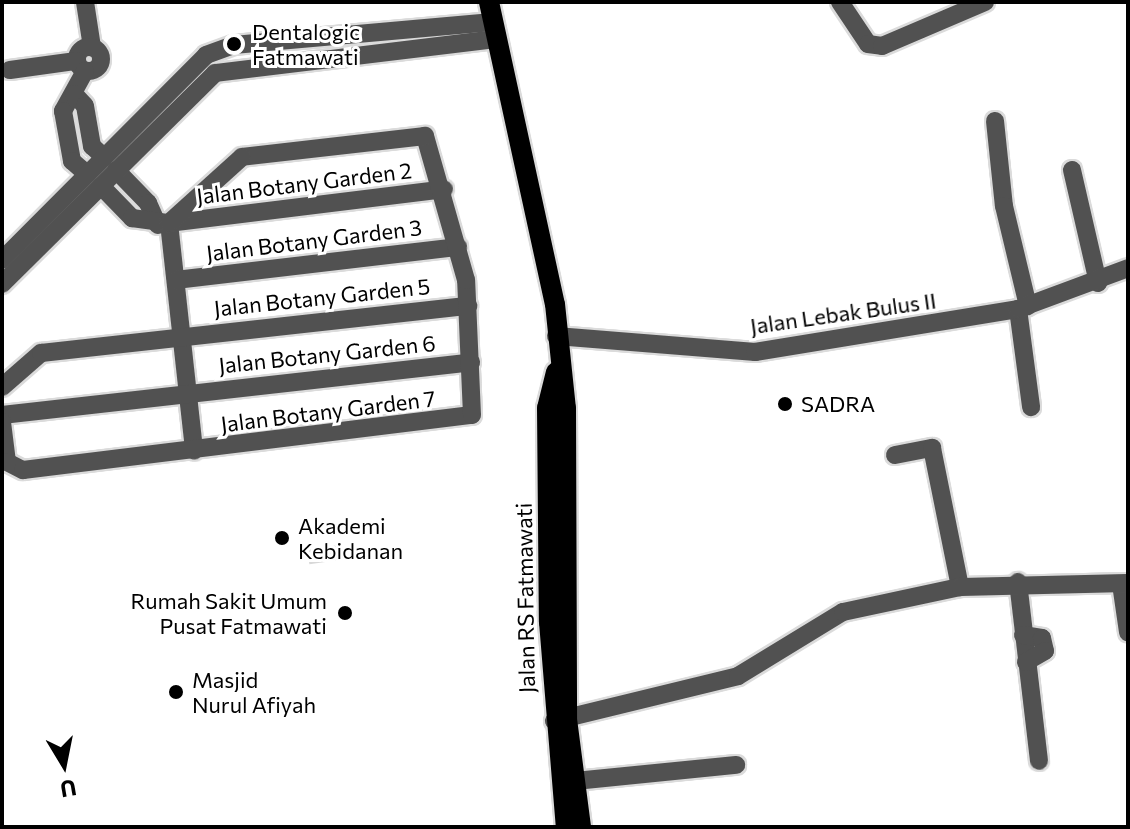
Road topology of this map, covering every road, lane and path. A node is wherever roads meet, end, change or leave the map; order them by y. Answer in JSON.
{"nodes":[{"id":1,"x":85,"y":2,"type":"edge"},
{"id":2,"x":840,"y":2,"type":"edge"},
{"id":3,"x":983,"y":5,"type":"edge"},
{"id":4,"x":492,"y":21,"type":"edge"},
{"id":5,"x":81,"y":66,"type":"junction"},
{"id":6,"x":10,"y":70,"type":"dead end"},
{"id":7,"x":74,"y":94,"type":"junction"},
{"id":8,"x":995,"y":121,"type":"dead end"},
{"id":9,"x":110,"y":164,"type":"junction"},
{"id":10,"x":1072,"y":170,"type":"dead end"},
{"id":11,"x":94,"y":180,"type":"junction"},
{"id":12,"x":444,"y":189,"type":"junction"},
{"id":13,"x":164,"y":224,"type":"junction"},
{"id":14,"x":458,"y":247,"type":"junction"},
{"id":15,"x":2,"y":260,"type":"edge"},
{"id":16,"x":1128,"y":268,"type":"edge"},
{"id":17,"x":176,"y":280,"type":"junction"},
{"id":18,"x":1098,"y":283,"type":"junction"},
{"id":19,"x":2,"y":284,"type":"edge"},
{"id":20,"x":468,"y":306,"type":"junction"},
{"id":21,"x":1023,"y":307,"type":"junction"},
{"id":22,"x":556,"y":336,"type":"junction"},
{"id":23,"x":182,"y":337,"type":"junction"},
{"id":24,"x":471,"y":362,"type":"junction"},
{"id":25,"x":2,"y":387,"type":"edge"},
{"id":26,"x":188,"y":394,"type":"junction"},
{"id":27,"x":1031,"y":407,"type":"dead end"},
{"id":28,"x":2,"y":415,"type":"edge"},
{"id":29,"x":2,"y":422,"type":"edge"},
{"id":30,"x":194,"y":451,"type":"junction"},
{"id":31,"x":895,"y":455,"type":"dead end"},
{"id":32,"x":1018,"y":582,"type":"junction"},
{"id":33,"x":1124,"y":583,"type":"edge"},
{"id":34,"x":960,"y":587,"type":"junction"},
{"id":35,"x":1128,"y":632,"type":"edge"},
{"id":36,"x":560,"y":720,"type":"junction"},
{"id":37,"x":1039,"y":761,"type":"dead end"},
{"id":38,"x":736,"y":765,"type":"dead end"},
{"id":39,"x":575,"y":781,"type":"junction"},
{"id":40,"x":566,"y":827,"type":"edge"},
{"id":41,"x":581,"y":827,"type":"edge"}],
"edges":[{"from":1,"to":5,"type":"street"},
{"from":2,"to":3,"type":"street"},
{"from":4,"to":9,"type":"street"},
{"from":4,"to":22,"type":"main road","name":"Jalan RS Fatmawati"},
{"from":5,"to":6,"type":"street"},
{"from":5,"to":7,"type":"street"},
{"from":7,"to":9,"type":"street"},
{"from":7,"to":11,"type":"street"},
{"from":8,"to":21,"type":"street"},
{"from":9,"to":11,"type":"street"},
{"from":9,"to":13,"type":"street"},
{"from":10,"to":18,"type":"street"},
{"from":11,"to":13,"type":"street"},
{"from":11,"to":15,"type":"street"},
{"from":11,"to":19,"type":"street"},
{"from":12,"to":13,"type":"street","name":"Jalan Botany Garden 2"},
{"from":12,"to":13,"type":"street"},
{"from":12,"to":14,"type":"street"},
{"from":13,"to":17,"type":"street"},
{"from":14,"to":17,"type":"street","name":"Jalan Botany Garden 3"},
{"from":14,"to":20,"type":"street"},
{"from":16,"to":18,"type":"street","name":"Jalan Lebak Bulus II"},
{"from":17,"to":23,"type":"street"},
{"from":18,"to":21,"type":"street","name":"Jalan Lebak Bulus II"},
{"from":20,"to":23,"type":"street","name":"Jalan Botany Garden 5"},
{"from":20,"to":24,"type":"street"},
{"from":21,"to":22,"type":"street","name":"Jalan Lebak Bulus II"},
{"from":21,"to":27,"type":"street"},
{"from":22,"to":36,"type":"main road","name":"Jalan RS Fatmawati"},
{"from":23,"to":25,"type":"street","name":"Jalan Botany Garden 5"},
{"from":23,"to":26,"type":"street"},
{"from":24,"to":26,"type":"street","name":"Jalan Botany Garden 6"},
{"from":24,"to":30,"type":"street","name":"Jalan Botany Garden 7"},
{"from":26,"to":28,"type":"street","name":"Jalan Botany Garden 6"},
{"from":26,"to":30,"type":"street"},
{"from":29,"to":30,"type":"street","name":"Jalan Botany Garden 7"},
{"from":31,"to":34,"type":"street"},
{"from":32,"to":33,"type":"street"},
{"from":32,"to":34,"type":"street"},
{"from":32,"to":37,"type":"street"},
{"from":33,"to":35,"type":"street"},
{"from":34,"to":36,"type":"street"},
{"from":36,"to":39,"type":"main road","name":"Jalan RS Fatmawati"},
{"from":36,"to":40,"type":"main road","name":"Jalan RS Fatmawati"},
{"from":38,"to":39,"type":"street"},
{"from":39,"to":41,"type":"main road","name":"Jalan RS Fatmawati"}]}
